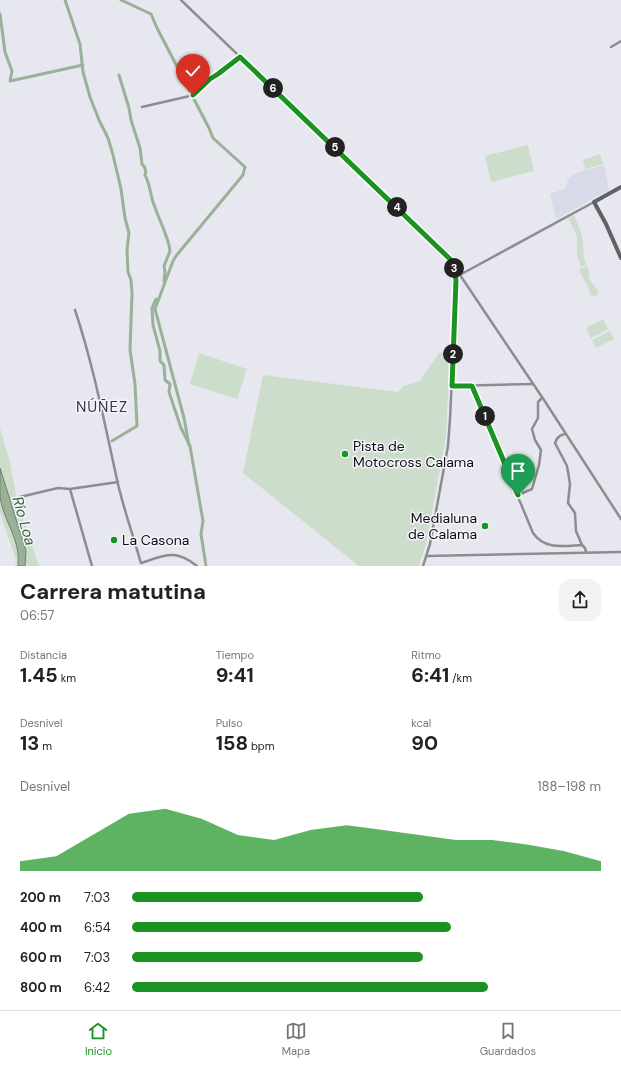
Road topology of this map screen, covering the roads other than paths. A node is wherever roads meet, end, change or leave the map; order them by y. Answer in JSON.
{"nodes":[{"id":1,"x":181,"y":0,"type":"edge"},
{"id":2,"x":621,"y":41,"type":"edge"},
{"id":3,"x":611,"y":47,"type":"dead end"},
{"id":4,"x":240,"y":57,"type":"junction"},
{"id":5,"x":142,"y":107,"type":"dead end"},
{"id":6,"x":621,"y":186,"type":"edge"},
{"id":7,"x":594,"y":202,"type":"junction"},
{"id":8,"x":621,"y":258,"type":"edge"},
{"id":9,"x":460,"y":275,"type":"junction"},
{"id":10,"x":456,"y":277,"type":"junction"},
{"id":11,"x":75,"y":310,"type":"dead end"},
{"id":12,"x":533,"y":384,"type":"junction"},
{"id":13,"x":452,"y":386,"type":"junction"},
{"id":14,"x":472,"y":386,"type":"junction"},
{"id":15,"x":542,"y":398,"type":"junction"},
{"id":16,"x":565,"y":434,"type":"junction"},
{"id":17,"x":118,"y":482,"type":"junction"},
{"id":18,"x":70,"y":489,"type":"junction"},
{"id":19,"x":518,"y":495,"type":"junction"},
{"id":20,"x":20,"y":497,"type":"dead end"},
{"id":21,"x":621,"y":519,"type":"edge"},
{"id":22,"x":582,"y":545,"type":"junction"},
{"id":23,"x":586,"y":552,"type":"junction"},
{"id":24,"x":621,"y":552,"type":"edge"},
{"id":25,"x":427,"y":556,"type":"junction"},
{"id":26,"x":92,"y":566,"type":"edge"},
{"id":27,"x":197,"y":566,"type":"edge"},
{"id":28,"x":423,"y":566,"type":"edge"}],
"edges":[{"from":1,"to":4,"type":"street"},
{"from":2,"to":3,"type":"street"},
{"from":4,"to":5,"type":"street"},
{"from":4,"to":10,"type":"street"},
{"from":6,"to":7,"type":"street"},
{"from":7,"to":8,"type":"street"},
{"from":7,"to":9,"type":"street"},
{"from":9,"to":10,"type":"street"},
{"from":9,"to":12,"type":"street"},
{"from":10,"to":13,"type":"street"},
{"from":11,"to":17,"type":"street"},
{"from":12,"to":14,"type":"street"},
{"from":12,"to":15,"type":"street"},
{"from":13,"to":14,"type":"street"},
{"from":13,"to":25,"type":"street"},
{"from":14,"to":19,"type":"street"},
{"from":15,"to":16,"type":"street"},
{"from":15,"to":19,"type":"street"},
{"from":16,"to":21,"type":"street"},
{"from":16,"to":22,"type":"street"},
{"from":17,"to":18,"type":"street"},
{"from":17,"to":27,"type":"street"},
{"from":18,"to":20,"type":"street"},
{"from":18,"to":26,"type":"street"},
{"from":19,"to":22,"type":"street"},
{"from":22,"to":23,"type":"street"},
{"from":23,"to":24,"type":"street"},
{"from":23,"to":25,"type":"street"},
{"from":25,"to":28,"type":"street"}]}
